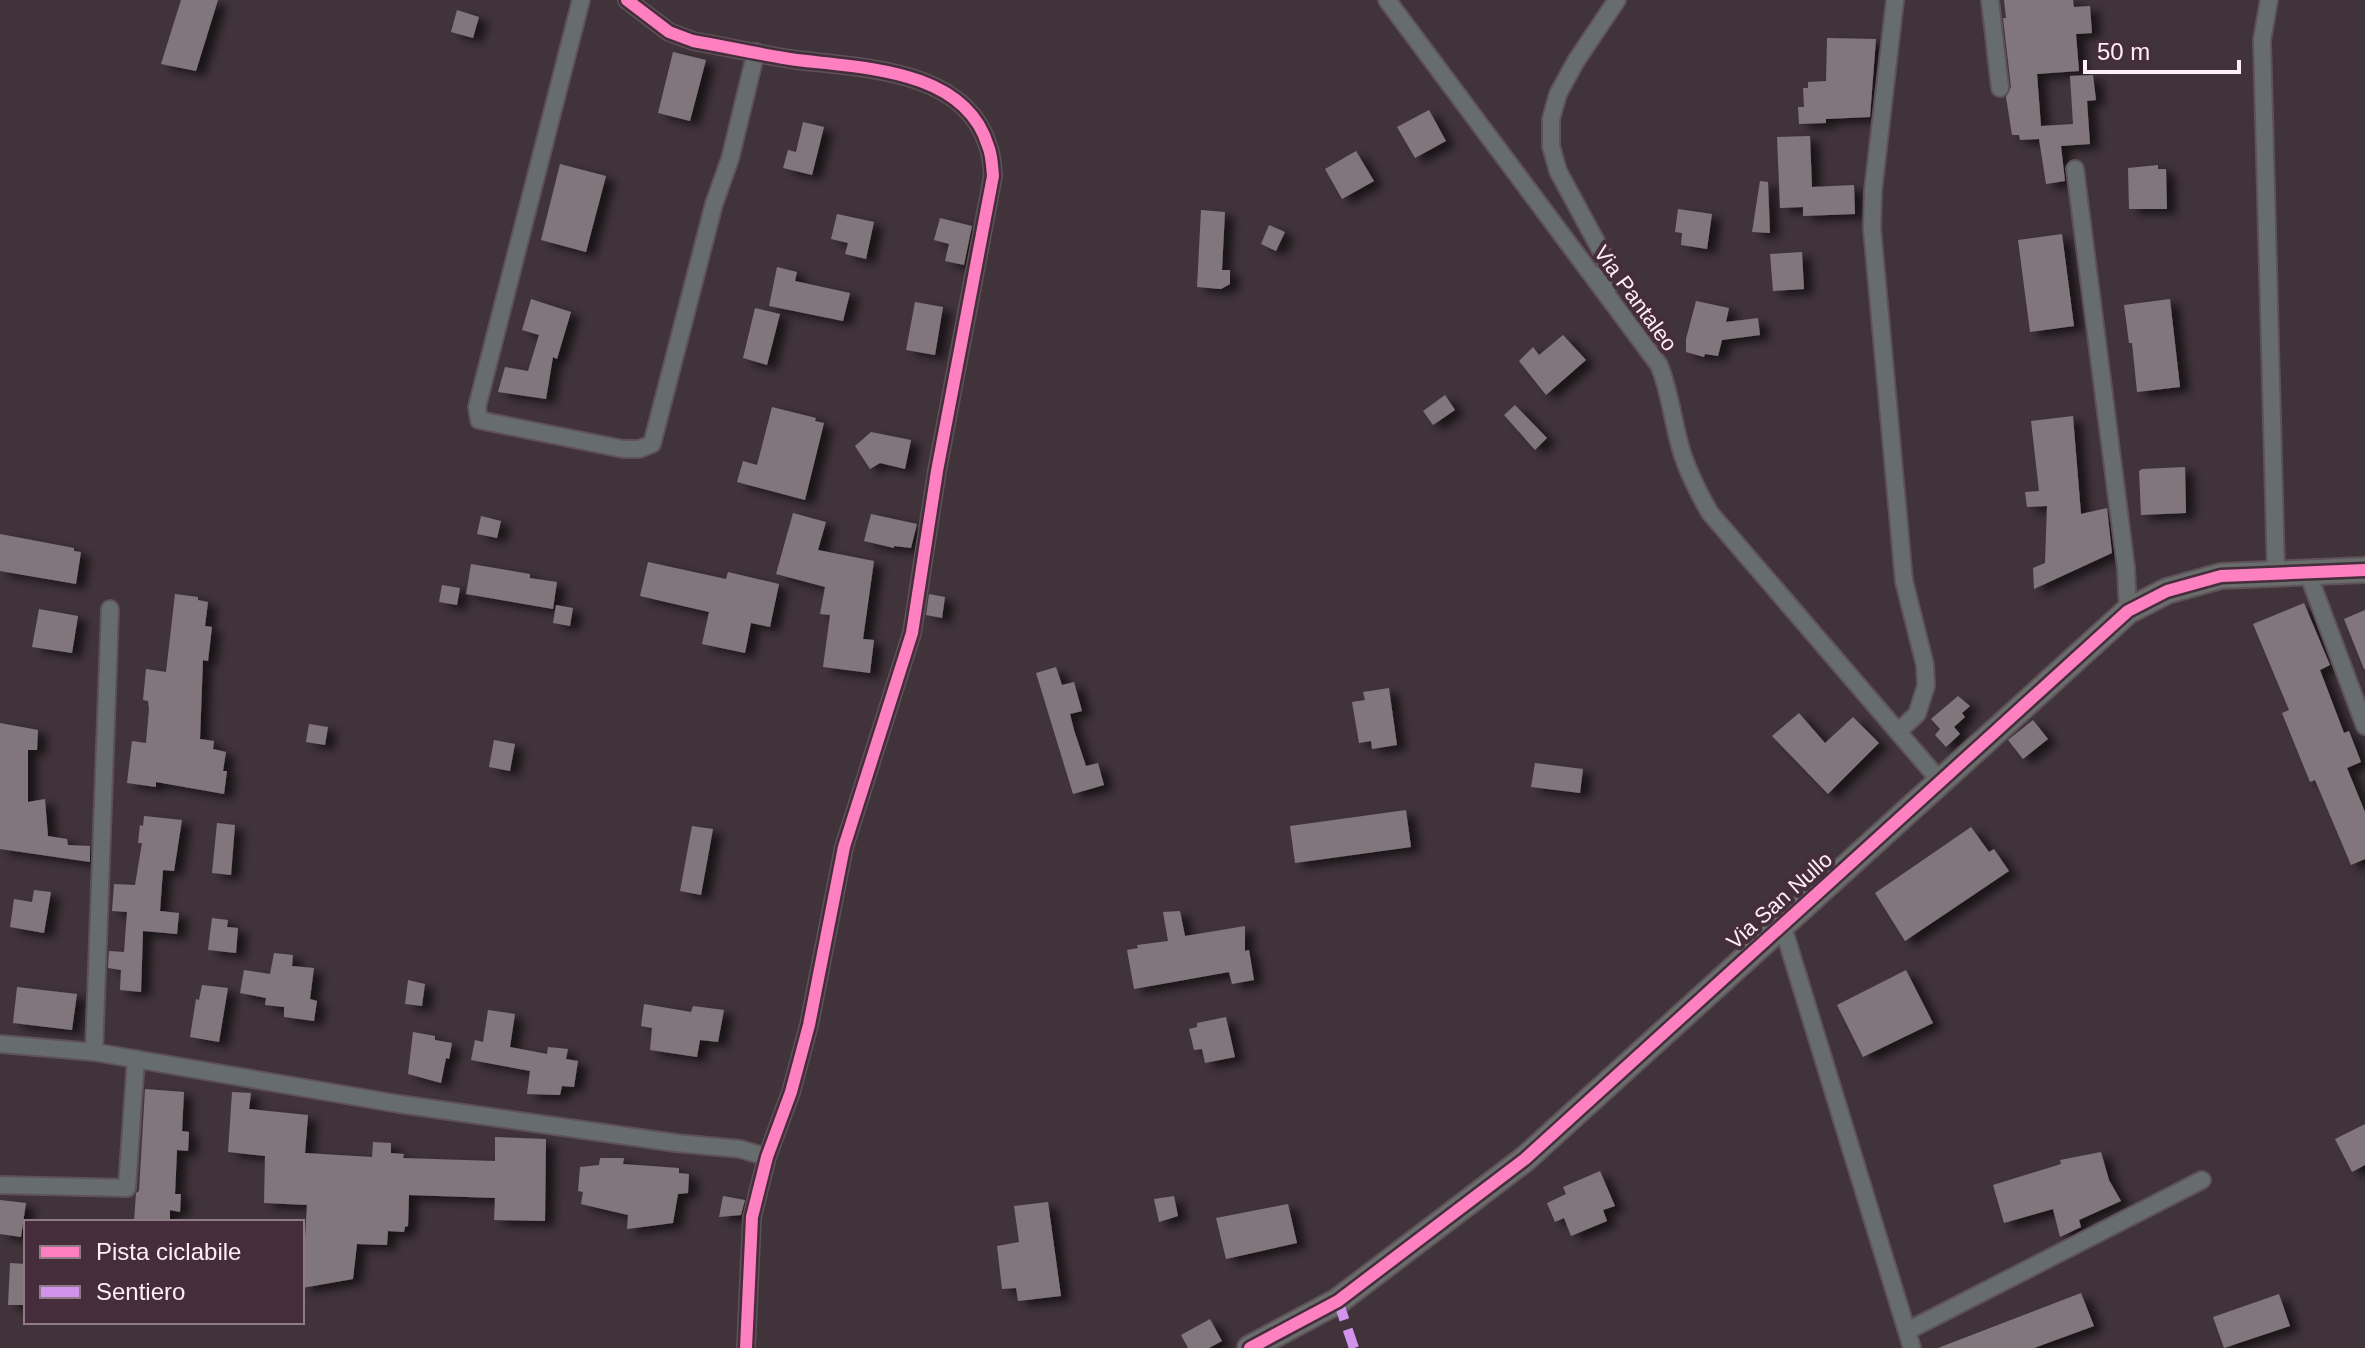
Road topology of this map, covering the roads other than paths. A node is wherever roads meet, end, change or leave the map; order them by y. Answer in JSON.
{"nodes":[{"id":1,"x":581,"y":0,"type":"edge"},
{"id":2,"x":627,"y":0,"type":"edge"},
{"id":3,"x":1387,"y":0,"type":"edge"},
{"id":4,"x":1617,"y":0,"type":"edge"},
{"id":5,"x":1895,"y":0,"type":"edge"},
{"id":6,"x":1990,"y":0,"type":"edge"},
{"id":7,"x":2269,"y":0,"type":"edge"},
{"id":8,"x":756,"y":52,"type":"junction"},
{"id":9,"x":2000,"y":88,"type":"dead end"},
{"id":10,"x":2075,"y":169,"type":"dead end"},
{"id":11,"x":1607,"y":294,"type":"junction"},
{"id":12,"x":2365,"y":570,"type":"edge"},
{"id":13,"x":2307,"y":571,"type":"junction"},
{"id":14,"x":2276,"y":573,"type":"junction"},
{"id":15,"x":110,"y":609,"type":"dead end"},
{"id":16,"x":2128,"y":611,"type":"junction"},
{"id":17,"x":2365,"y":726,"type":"edge"},
{"id":18,"x":1898,"y":732,"type":"junction"},
{"id":19,"x":1941,"y":782,"type":"junction"},
{"id":20,"x":1782,"y":924,"type":"junction"},
{"id":21,"x":0,"y":1044,"type":"edge"},
{"id":22,"x":94,"y":1052,"type":"junction"},
{"id":23,"x":136,"y":1059,"type":"junction"},
{"id":24,"x":767,"y":1157,"type":"junction"},
{"id":25,"x":2202,"y":1180,"type":"dead end"},
{"id":26,"x":0,"y":1185,"type":"edge"},
{"id":27,"x":1907,"y":1331,"type":"junction"},
{"id":28,"x":746,"y":1348,"type":"edge"},
{"id":29,"x":1250,"y":1348,"type":"edge"},
{"id":30,"x":1912,"y":1348,"type":"edge"}],
"edges":[{"from":1,"to":8,"type":"street"},
{"from":2,"to":8,"type":"street"},
{"from":3,"to":11,"type":"street","name":"Via Pantaleo"},
{"from":4,"to":11,"type":"street"},
{"from":5,"to":18,"type":"street"},
{"from":6,"to":9,"type":"street"},
{"from":7,"to":14,"type":"street"},
{"from":8,"to":24,"type":"street"},
{"from":10,"to":16,"type":"street"},
{"from":11,"to":18,"type":"street","name":"Via Pantaleo"},
{"from":12,"to":13,"type":"street","name":"Via San Nullo"},
{"from":13,"to":14,"type":"street","name":"Via San Nullo"},
{"from":13,"to":17,"type":"street"},
{"from":14,"to":16,"type":"street","name":"Via San Nullo"},
{"from":15,"to":22,"type":"street"},
{"from":16,"to":19,"type":"street","name":"Via San Nullo"},
{"from":18,"to":19,"type":"street","name":"Via Pantaleo"},
{"from":19,"to":20,"type":"street","name":"Via San Nullo"},
{"from":20,"to":27,"type":"street"},
{"from":20,"to":29,"type":"street","name":"Via San Nullo"},
{"from":21,"to":22,"type":"street"},
{"from":22,"to":23,"type":"street"},
{"from":23,"to":24,"type":"street"},
{"from":23,"to":26,"type":"street"},
{"from":24,"to":28,"type":"street"},
{"from":25,"to":27,"type":"street"},
{"from":27,"to":30,"type":"street"}]}
